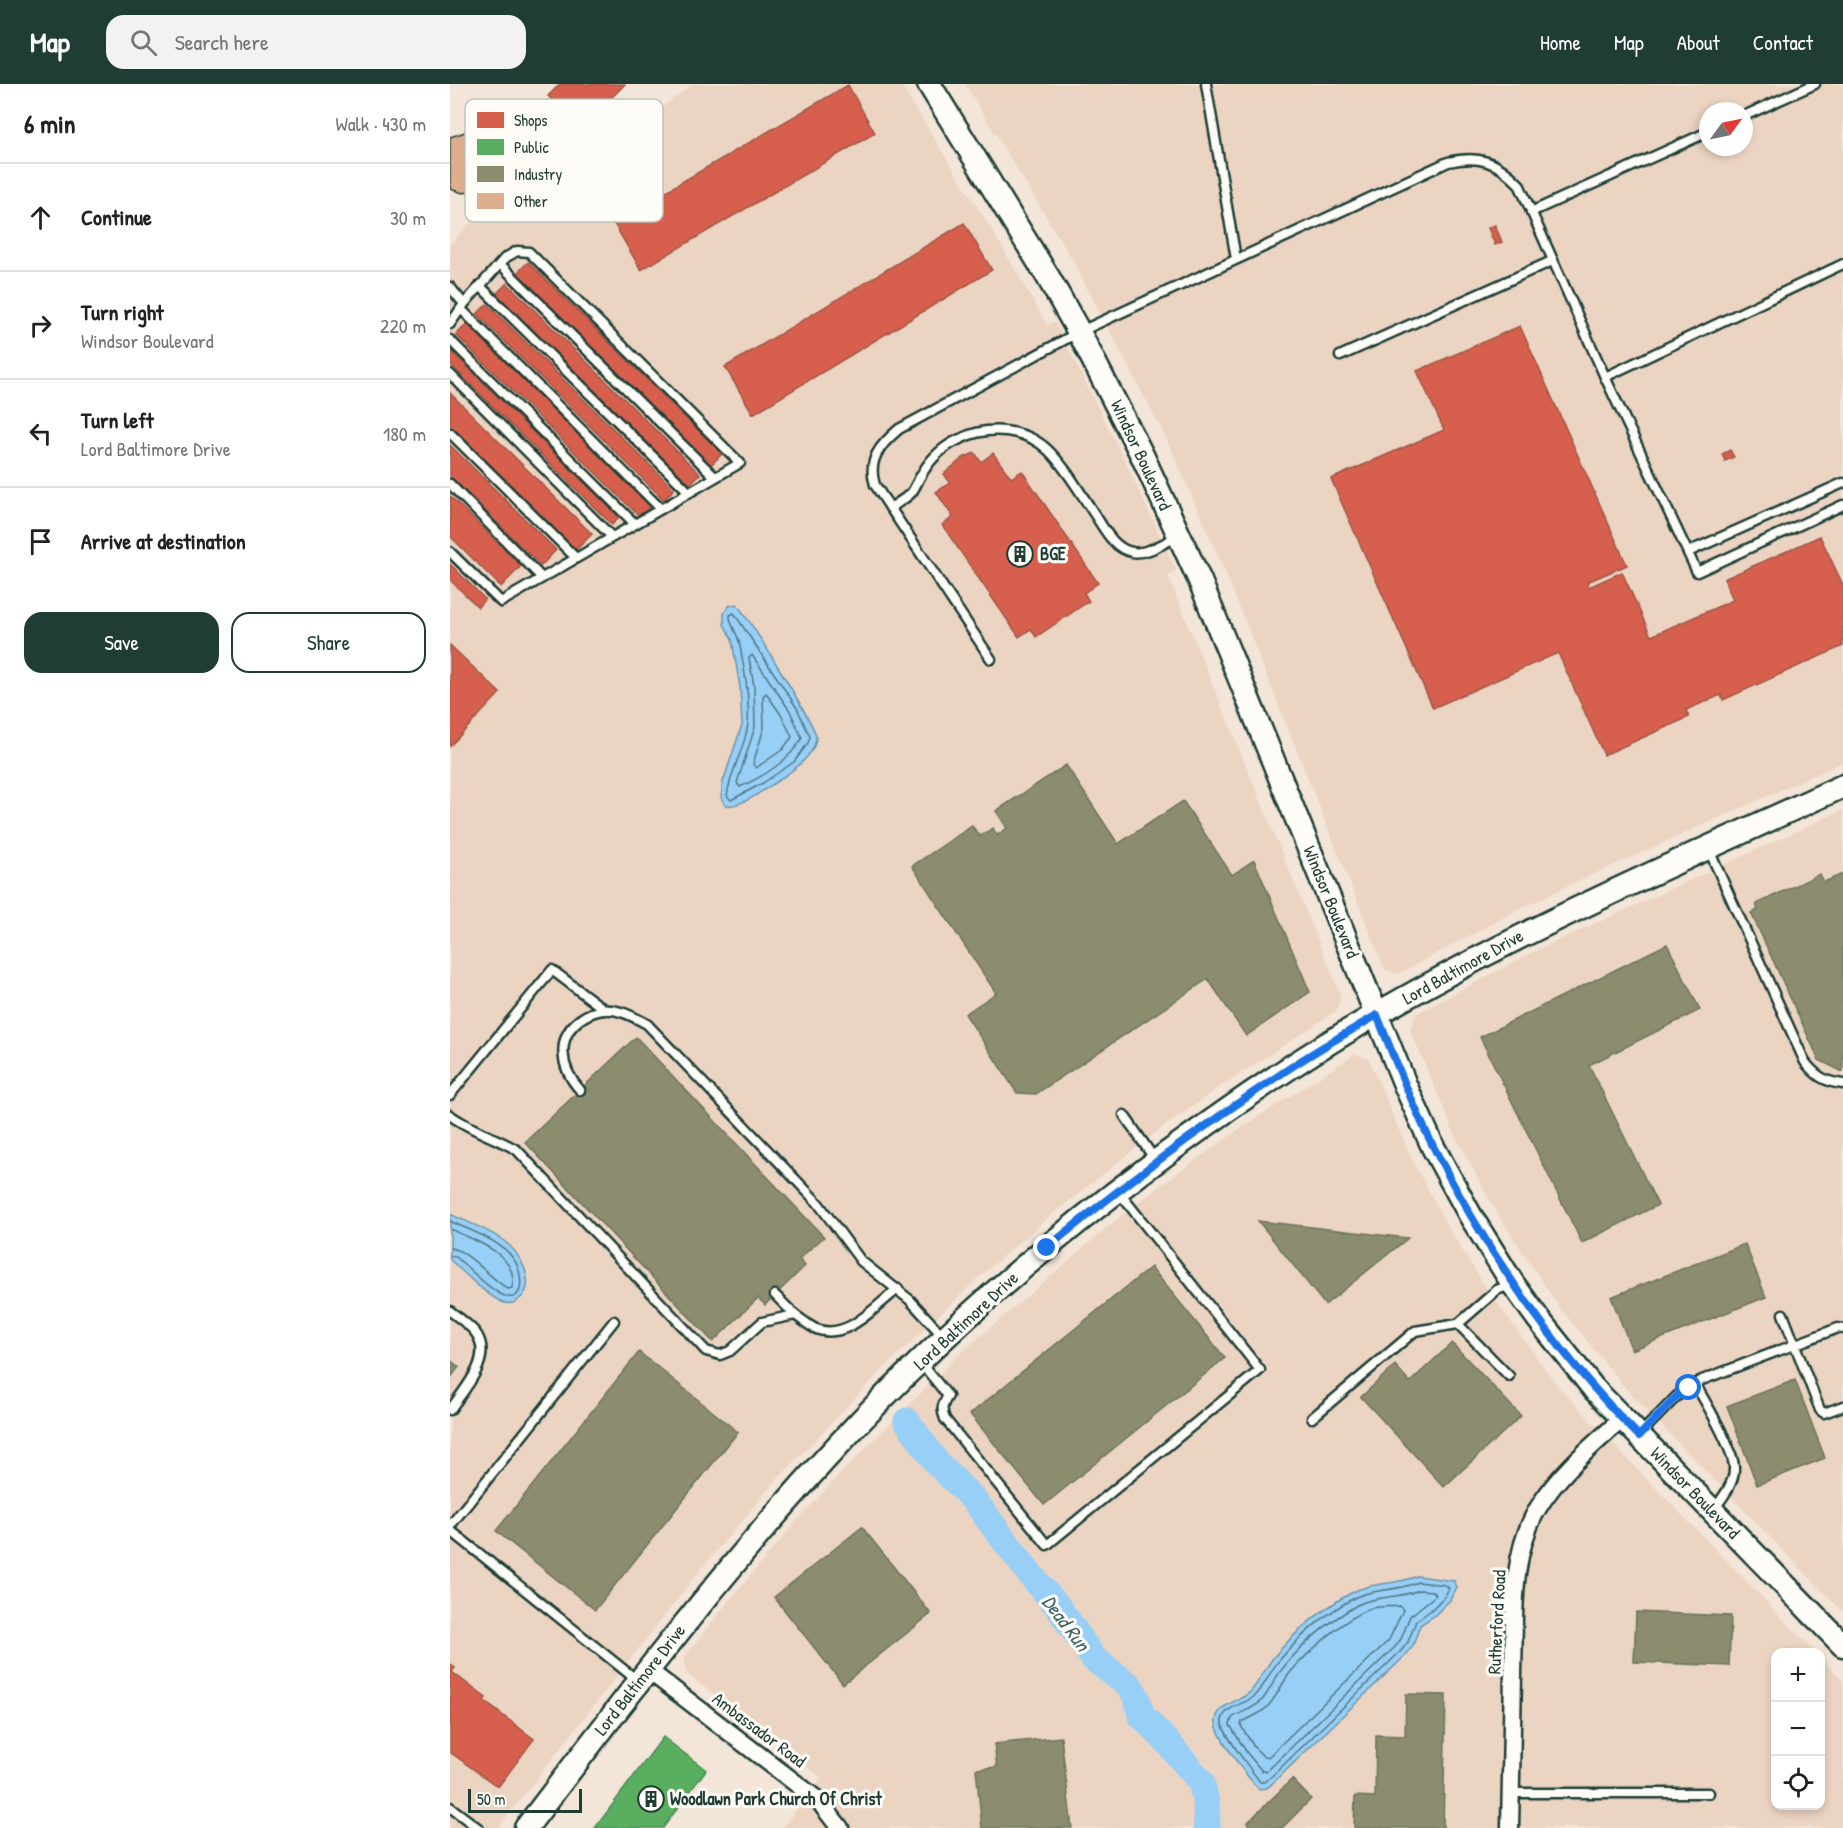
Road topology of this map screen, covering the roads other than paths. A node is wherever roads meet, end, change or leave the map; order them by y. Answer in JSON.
{"nodes":[{"id":1,"x":1206,"y":84,"type":"edge"},
{"id":2,"x":1815,"y":84,"type":"edge"},
{"id":3,"x":934,"y":85,"type":"edge"},
{"id":4,"x":1753,"y":112,"type":"edge"},
{"id":5,"x":1699,"y":136,"type":"edge"},
{"id":6,"x":1531,"y":212,"type":"junction"},
{"id":7,"x":1236,"y":259,"type":"junction"},
{"id":8,"x":1552,"y":261,"type":"junction"},
{"id":9,"x":500,"y":264,"type":"junction"},
{"id":10,"x":1843,"y":264,"type":"edge"},
{"id":11,"x":480,"y":286,"type":"junction"},
{"id":12,"x":450,"y":287,"type":"edge"},
{"id":13,"x":462,"y":306,"type":"junction"},
{"id":14,"x":450,"y":324,"type":"edge"},
{"id":15,"x":1079,"y":332,"type":"junction"},
{"id":16,"x":450,"y":340,"type":"edge"},
{"id":17,"x":1340,"y":356,"type":"dead end"},
{"id":18,"x":450,"y":374,"type":"edge"},
{"id":19,"x":1605,"y":377,"type":"junction"},
{"id":20,"x":450,"y":433,"type":"edge"},
{"id":21,"x":715,"y":477,"type":"junction"},
{"id":22,"x":1843,"y":483,"type":"edge"},
{"id":23,"x":450,"y":484,"type":"edge"},
{"id":24,"x":689,"y":492,"type":"junction"},
{"id":25,"x":1843,"y":505,"type":"edge"},
{"id":26,"x":890,"y":508,"type":"junction"},
{"id":27,"x":661,"y":509,"type":"junction"},
{"id":28,"x":635,"y":524,"type":"junction"},
{"id":29,"x":1179,"y":536,"type":"junction"},
{"id":30,"x":612,"y":537,"type":"junction"},
{"id":31,"x":450,"y":552,"type":"edge"},
{"id":32,"x":1688,"y":552,"type":"junction"},
{"id":33,"x":576,"y":558,"type":"junction"},
{"id":34,"x":542,"y":578,"type":"junction"},
{"id":35,"x":991,"y":658,"type":"dead end"},
{"id":36,"x":1843,"y":786,"type":"edge"},
{"id":37,"x":1708,"y":848,"type":"junction"},
{"id":38,"x":604,"y":1010,"type":"junction"},
{"id":39,"x":1377,"y":1015,"type":"junction"},
{"id":40,"x":1843,"y":1084,"type":"edge"},
{"id":41,"x":580,"y":1090,"type":"dead end"},
{"id":42,"x":450,"y":1095,"type":"edge"},
{"id":43,"x":450,"y":1115,"type":"edge"},
{"id":44,"x":1124,"y":1115,"type":"dead end"},
{"id":45,"x":1156,"y":1161,"type":"junction"},
{"id":46,"x":1118,"y":1190,"type":"junction"},
{"id":47,"x":1513,"y":1284,"type":"junction"},
{"id":48,"x":898,"y":1289,"type":"junction"},
{"id":49,"x":775,"y":1295,"type":"dead end"},
{"id":50,"x":450,"y":1311,"type":"edge"},
{"id":51,"x":1783,"y":1314,"type":"dead end"},
{"id":52,"x":795,"y":1315,"type":"junction"},
{"id":53,"x":614,"y":1321,"type":"dead end"},
{"id":54,"x":1458,"y":1324,"type":"junction"},
{"id":55,"x":1843,"y":1329,"type":"edge"},
{"id":56,"x":945,"y":1339,"type":"junction"},
{"id":57,"x":1794,"y":1344,"type":"junction"},
{"id":58,"x":921,"y":1363,"type":"junction"},
{"id":59,"x":1509,"y":1376,"type":"dead end"},
{"id":60,"x":1695,"y":1384,"type":"junction"},
{"id":61,"x":1843,"y":1406,"type":"edge"},
{"id":62,"x":450,"y":1410,"type":"edge"},
{"id":63,"x":1312,"y":1418,"type":"dead end"},
{"id":64,"x":1622,"y":1419,"type":"junction"},
{"id":65,"x":1639,"y":1436,"type":"junction"},
{"id":66,"x":1712,"y":1511,"type":"junction"},
{"id":67,"x":450,"y":1528,"type":"edge"},
{"id":68,"x":1843,"y":1645,"type":"edge"},
{"id":69,"x":643,"y":1676,"type":"junction"},
{"id":70,"x":1510,"y":1793,"type":"junction"},
{"id":71,"x":1709,"y":1793,"type":"dead end"},
{"id":72,"x":450,"y":1807,"type":"edge"},
{"id":73,"x":478,"y":1828,"type":"edge"},
{"id":74,"x":526,"y":1828,"type":"edge"},
{"id":75,"x":840,"y":1828,"type":"edge"},
{"id":76,"x":1510,"y":1828,"type":"edge"}],
"edges":[{"from":1,"to":7,"type":"lane"},
{"from":2,"to":4,"type":"lane"},
{"from":3,"to":15,"type":"main road","name":"Windsor Boulevard"},
{"from":5,"to":6,"type":"lane"},
{"from":6,"to":7,"type":"lane"},
{"from":6,"to":8,"type":"lane"},
{"from":7,"to":15,"type":"lane"},
{"from":8,"to":17,"type":"lane"},
{"from":8,"to":19,"type":"lane"},
{"from":9,"to":11,"type":"lane"},
{"from":9,"to":21,"type":"lane"},
{"from":9,"to":21,"type":"lane"},
{"from":10,"to":19,"type":"lane"},
{"from":11,"to":13,"type":"lane"},
{"from":11,"to":24,"type":"lane"},
{"from":12,"to":13,"type":"lane"},
{"from":13,"to":14,"type":"lane"},
{"from":13,"to":27,"type":"lane"},
{"from":15,"to":26,"type":"lane"},
{"from":15,"to":29,"type":"main road","name":"Windsor Boulevard"},
{"from":16,"to":28,"type":"lane"},
{"from":18,"to":30,"type":"lane"},
{"from":19,"to":32,"type":"lane"},
{"from":20,"to":33,"type":"lane"},
{"from":21,"to":24,"type":"lane"},
{"from":22,"to":32,"type":"lane"},
{"from":23,"to":34,"type":"lane"},
{"from":24,"to":27,"type":"lane"},
{"from":25,"to":32,"type":"lane"},
{"from":26,"to":29,"type":"lane"},
{"from":26,"to":35,"type":"lane"},
{"from":27,"to":28,"type":"lane"},
{"from":28,"to":30,"type":"lane"},
{"from":29,"to":39,"type":"main road","name":"Windsor Boulevard"},
{"from":30,"to":33,"type":"lane"},
{"from":31,"to":34,"type":"lane"},
{"from":33,"to":34,"type":"lane"},
{"from":36,"to":37,"type":"main road","name":"Lord Baltimore Drive"},
{"from":37,"to":39,"type":"main road","name":"Lord Baltimore Drive"},
{"from":37,"to":40,"type":"lane"},
{"from":38,"to":41,"type":"lane"},
{"from":38,"to":42,"type":"lane"},
{"from":38,"to":48,"type":"lane"},
{"from":39,"to":45,"type":"main road","name":"Lord Baltimore Drive"},
{"from":39,"to":47,"type":"main road","name":"Windsor Boulevard"},
{"from":43,"to":52,"type":"lane"},
{"from":44,"to":45,"type":"lane"},
{"from":45,"to":46,"type":"main road","name":"Lord Baltimore Drive"},
{"from":46,"to":56,"type":"main road","name":"Lord Baltimore Drive"},
{"from":46,"to":58,"type":"lane"},
{"from":47,"to":54,"type":"lane"},
{"from":47,"to":64,"type":"main road","name":"Windsor Boulevard"},
{"from":48,"to":52,"type":"lane"},
{"from":48,"to":56,"type":"lane"},
{"from":49,"to":52,"type":"lane"},
{"from":50,"to":62,"type":"lane"},
{"from":51,"to":57,"type":"lane"},
{"from":53,"to":67,"type":"lane"},
{"from":54,"to":59,"type":"lane"},
{"from":54,"to":63,"type":"lane"},
{"from":55,"to":57,"type":"lane"},
{"from":56,"to":58,"type":"main road","name":"Lord Baltimore Drive"},
{"from":57,"to":60,"type":"lane"},
{"from":57,"to":61,"type":"lane"},
{"from":58,"to":69,"type":"main road","name":"Lord Baltimore Drive"},
{"from":60,"to":65,"type":"lane"},
{"from":60,"to":66,"type":"lane"},
{"from":64,"to":65,"type":"main road","name":"Windsor Boulevard"},
{"from":64,"to":70,"type":"street","name":"Rutherford Road"},
{"from":65,"to":66,"type":"main road","name":"Windsor Boulevard"},
{"from":66,"to":68,"type":"main road","name":"Windsor Boulevard"},
{"from":67,"to":69,"type":"lane"},
{"from":69,"to":74,"type":"main road","name":"Lord Baltimore Drive"},
{"from":69,"to":75,"type":"street","name":"Ambassador Road"},
{"from":70,"to":71,"type":"lane"},
{"from":70,"to":76,"type":"street","name":"Rutherford Road"},
{"from":72,"to":73,"type":"lane"}]}
